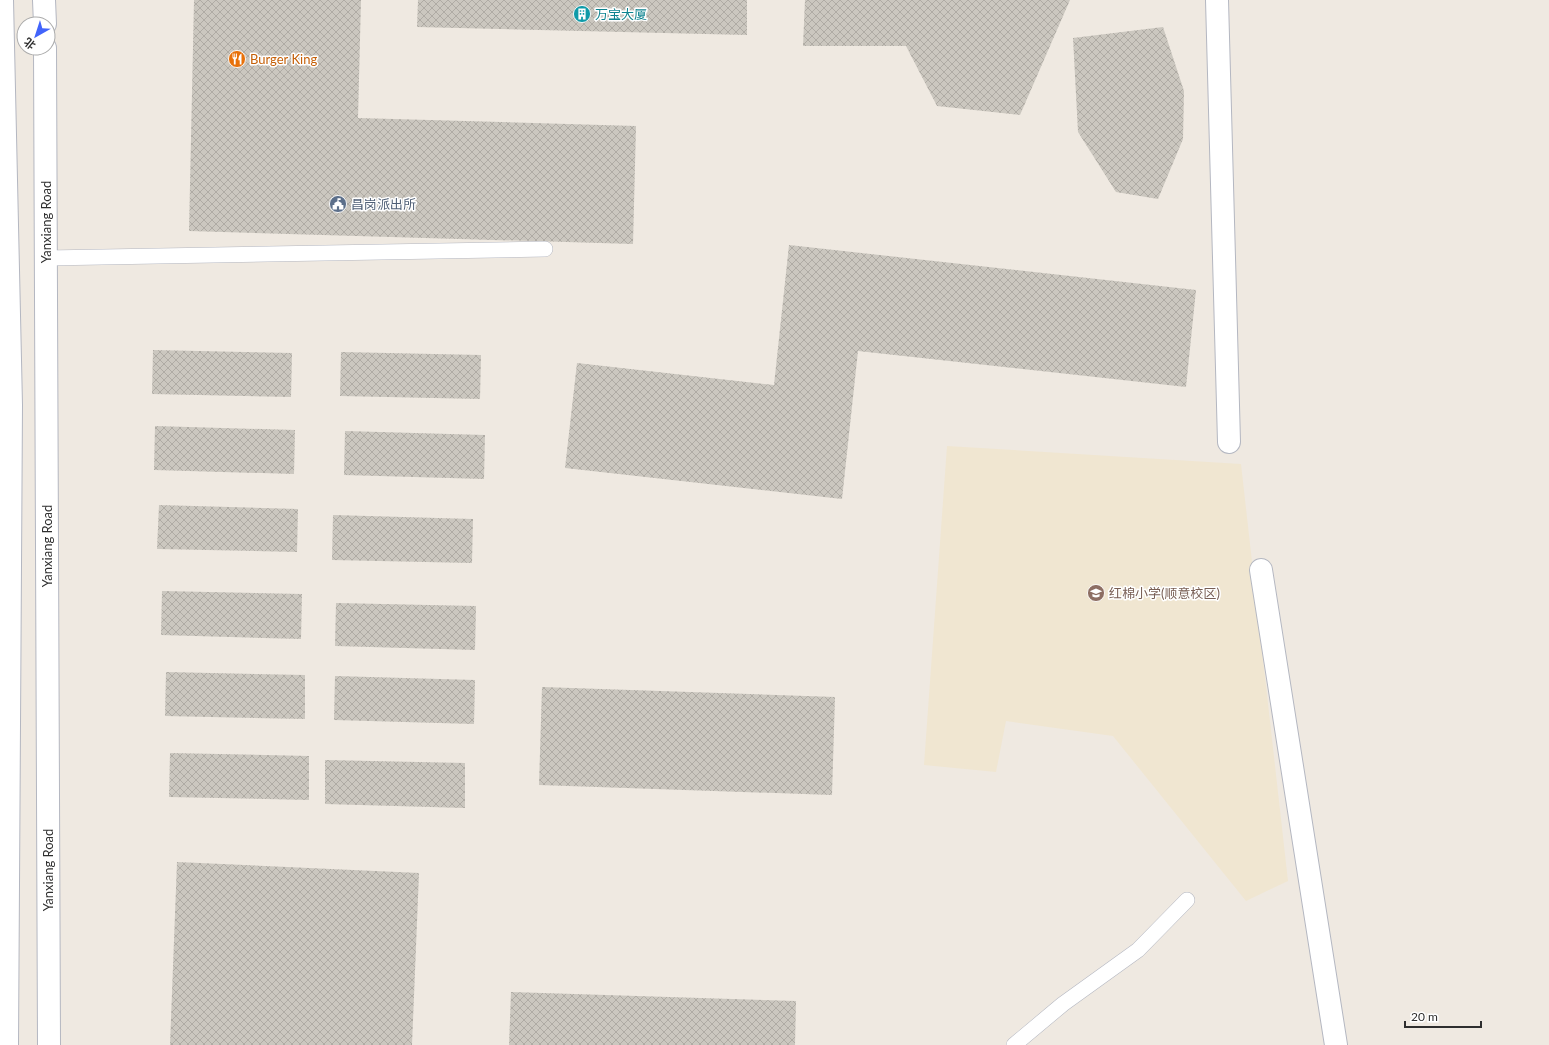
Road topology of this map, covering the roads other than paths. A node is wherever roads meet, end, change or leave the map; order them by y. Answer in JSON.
{"nodes":[{"id":1,"x":2,"y":0,"type":"edge"},
{"id":2,"x":44,"y":0,"type":"edge"},
{"id":3,"x":1217,"y":0,"type":"edge"},
{"id":4,"x":45,"y":16,"type":"edge"},
{"id":5,"x":45,"y":56,"type":"edge"},
{"id":6,"x":545,"y":248,"type":"dead end"},
{"id":7,"x":46,"y":258,"type":"junction"},
{"id":8,"x":5,"y":405,"type":"edge"},
{"id":9,"x":1229,"y":442,"type":"dead end"},
{"id":10,"x":1261,"y":570,"type":"dead end"},
{"id":11,"x":1187,"y":900,"type":"dead end"},
{"id":12,"x":3,"y":938,"type":"edge"},
{"id":13,"x":7,"y":1045,"type":"edge"},
{"id":14,"x":49,"y":1045,"type":"edge"},
{"id":15,"x":1014,"y":1045,"type":"edge"},
{"id":16,"x":1336,"y":1045,"type":"edge"}],
"edges":[{"from":1,"to":8,"type":"main road"},
{"from":2,"to":4,"type":"main road"},
{"from":3,"to":9,"type":"main road"},
{"from":5,"to":7,"type":"main road","name":"Yanxiang Road"},
{"from":6,"to":7,"type":"lane"},
{"from":7,"to":14,"type":"main road","name":"Yanxiang Road"},
{"from":8,"to":12,"type":"main road"},
{"from":10,"to":16,"type":"main road"},
{"from":11,"to":15,"type":"lane"},
{"from":12,"to":13,"type":"main road"}]}
